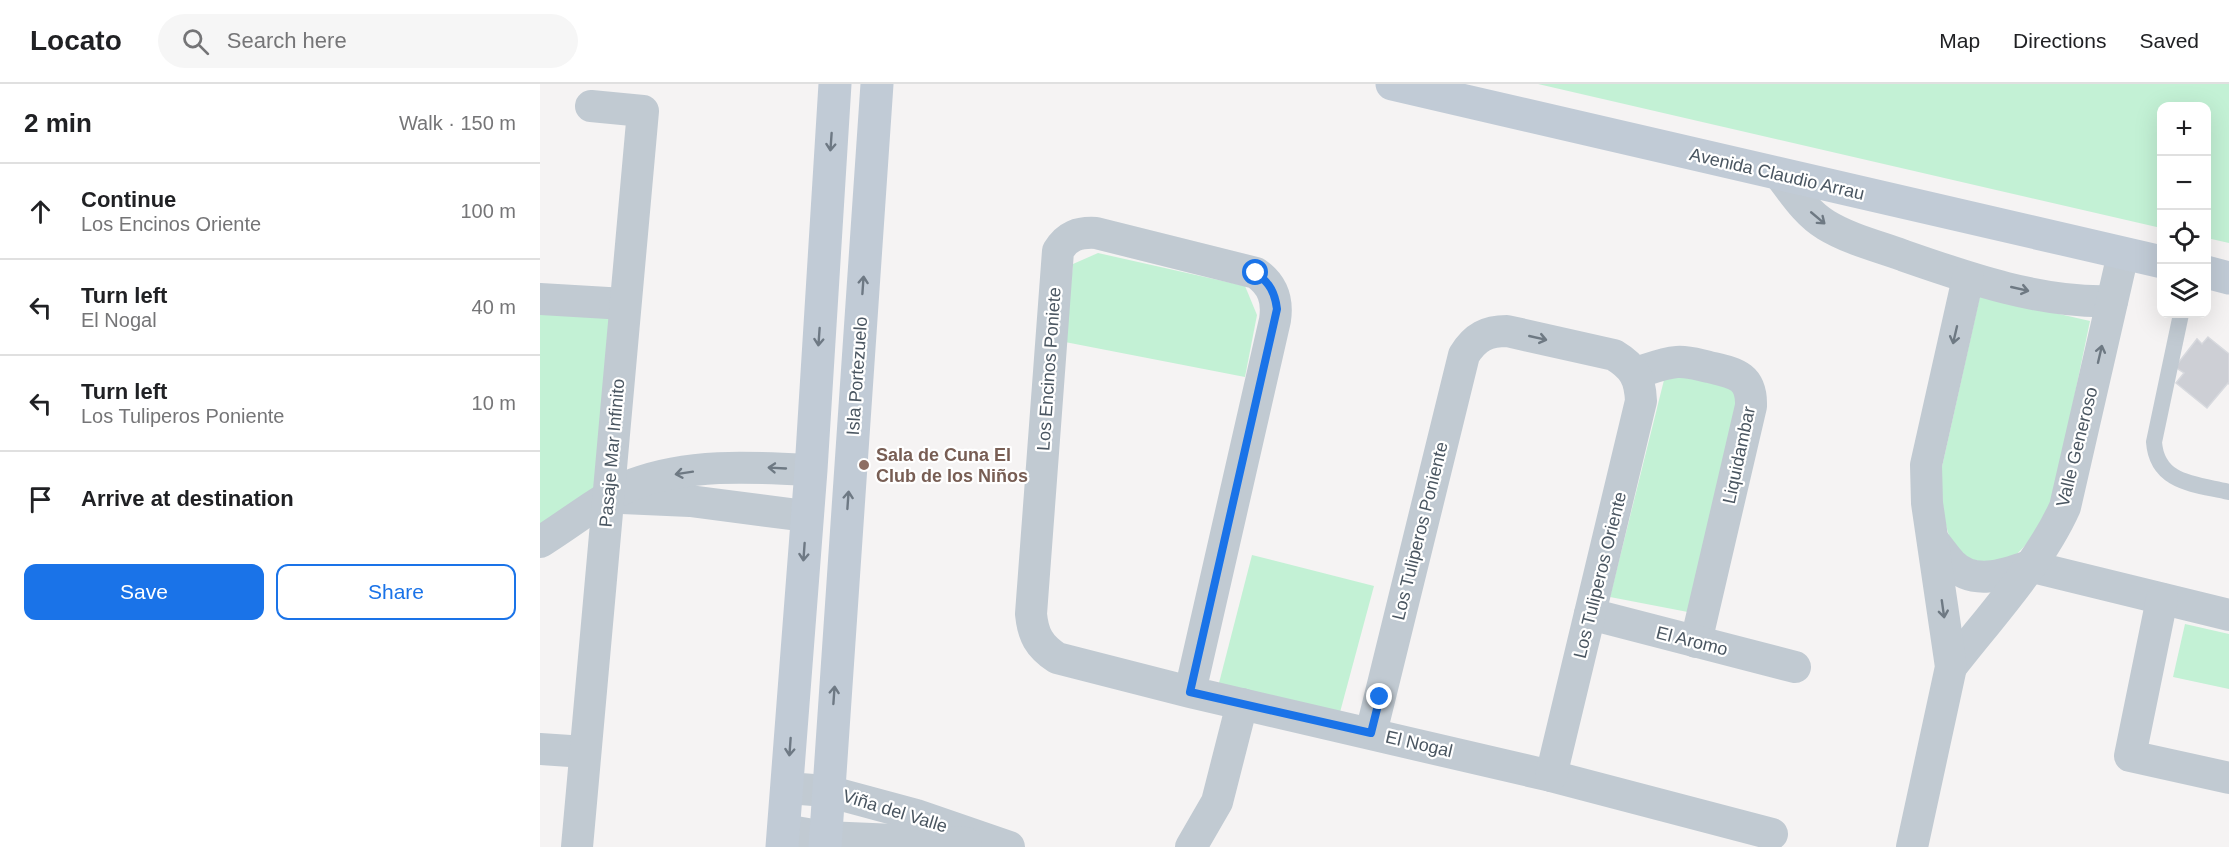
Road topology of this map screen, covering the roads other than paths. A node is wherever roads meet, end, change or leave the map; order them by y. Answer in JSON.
{"nodes":[{"id":1,"x":835,"y":84,"type":"edge"},
{"id":2,"x":878,"y":84,"type":"edge"},
{"id":3,"x":1392,"y":84,"type":"edge"},
{"id":4,"x":591,"y":106,"type":"dead end"},
{"id":5,"x":1779,"y":174,"type":"junction"},
{"id":6,"x":2123,"y":254,"type":"junction"},
{"id":7,"x":2157,"y":261,"type":"edge"},
{"id":8,"x":2211,"y":274,"type":"edge"},
{"id":9,"x":1968,"y":278,"type":"junction"},
{"id":10,"x":2229,"y":278,"type":"edge"},
{"id":11,"x":540,"y":299,"type":"edge"},
{"id":12,"x":2112,"y":301,"type":"junction"},
{"id":13,"x":625,"y":304,"type":"junction"},
{"id":14,"x":2180,"y":318,"type":"edge"},
{"id":15,"x":1636,"y":373,"type":"junction"},
{"id":16,"x":811,"y":470,"type":"junction"},
{"id":17,"x":2229,"y":492,"type":"edge"},
{"id":18,"x":609,"y":498,"type":"junction"},
{"id":19,"x":806,"y":516,"type":"junction"},
{"id":20,"x":1933,"y":540,"type":"junction"},
{"id":21,"x":540,"y":542,"type":"edge"},
{"id":22,"x":2029,"y":566,"type":"junction"},
{"id":23,"x":2162,"y":599,"type":"junction"},
{"id":24,"x":1590,"y":614,"type":"junction"},
{"id":25,"x":2229,"y":615,"type":"edge"},
{"id":26,"x":1037,"y":640,"type":"joint"},
{"id":27,"x":1696,"y":642,"type":"junction"},
{"id":28,"x":1795,"y":667,"type":"dead end"},
{"id":29,"x":1951,"y":667,"type":"junction"},
{"id":30,"x":1190,"y":692,"type":"junction"},
{"id":31,"x":1242,"y":704,"type":"junction"},
{"id":32,"x":1371,"y":733,"type":"junction"},
{"id":33,"x":540,"y":749,"type":"edge"},
{"id":34,"x":585,"y":752,"type":"junction"},
{"id":35,"x":1551,"y":776,"type":"junction"},
{"id":36,"x":2229,"y":778,"type":"edge"},
{"id":37,"x":787,"y":788,"type":"junction"},
{"id":38,"x":827,"y":791,"type":"junction"},
{"id":39,"x":1217,"y":802,"type":"junction"},
{"id":40,"x":1772,"y":834,"type":"dead end"},
{"id":41,"x":783,"y":838,"type":"edge"},
{"id":42,"x":825,"y":842,"type":"edge"},
{"id":43,"x":1004,"y":846,"type":"edge"},
{"id":44,"x":577,"y":847,"type":"edge"},
{"id":45,"x":1191,"y":847,"type":"edge"},
{"id":46,"x":1221,"y":847,"type":"edge"},
{"id":47,"x":1911,"y":847,"type":"edge"}],
"edges":[{"from":1,"to":16,"type":"street","one_way":true},
{"from":38,"to":2,"type":"street","name":"Isla Portezuelo","one_way":true},
{"from":3,"to":5,"type":"street","name":"Avenida Claudio Arrau"},
{"from":4,"to":13,"type":"street","name":"Pasaje Mar Infinito"},
{"from":5,"to":6,"type":"street","name":"Avenida Claudio Arrau"},
{"from":5,"to":9,"type":"street","one_way":true},
{"from":6,"to":7,"type":"street","name":"Avenida Claudio Arrau"},
{"from":6,"to":12,"type":"street","name":"Valle Generoso"},
{"from":8,"to":10,"type":"street"},
{"from":9,"to":12,"type":"street","one_way":true},
{"from":9,"to":20,"type":"street","name":"Valle Generoso","one_way":true},
{"from":11,"to":13,"type":"street"},
{"from":22,"to":12,"type":"street","name":"Valle Generoso","one_way":true},
{"from":13,"to":18,"type":"street","name":"Pasaje Mar Infinito"},
{"from":14,"to":17,"type":"lane"},
{"from":15,"to":24,"type":"street","name":"Los Tuliperos Oriente"},
{"from":15,"to":27,"type":"street","name":"Liquidambar"},
{"from":32,"to":15,"type":"street","name":"Los Tuliperos Poniente","one_way":true},
{"from":16,"to":18,"type":"street","one_way":true},
{"from":16,"to":19,"type":"street"},
{"from":18,"to":19,"type":"street"},
{"from":18,"to":21,"type":"street"},
{"from":18,"to":34,"type":"street","name":"Pasaje Mar Infinito"},
{"from":19,"to":37,"type":"street","one_way":true},
{"from":20,"to":22,"type":"street"},
{"from":20,"to":29,"type":"street","name":"Valle Generoso","one_way":true},
{"from":22,"to":23,"type":"street"},
{"from":22,"to":29,"type":"street","name":"Valle Generoso"},
{"from":23,"to":25,"type":"street"},
{"from":23,"to":36,"type":"street"},
{"from":24,"to":27,"type":"street","name":"El Aromo"},
{"from":24,"to":35,"type":"street","name":"Los Tuliperos Oriente"},
{"from":26,"to":30,"type":"street","name":"El Nogal"},
{"from":26,"to":30,"type":"street","name":"Los Encinos Poniete"},
{"from":27,"to":28,"type":"street","name":"El Aromo"},
{"from":29,"to":47,"type":"street","name":"Valle Generoso"},
{"from":30,"to":31,"type":"street","name":"El Nogal"},
{"from":31,"to":32,"type":"street","name":"El Nogal"},
{"from":31,"to":39,"type":"street"},
{"from":32,"to":35,"type":"street","name":"El Nogal"},
{"from":33,"to":34,"type":"street"},
{"from":34,"to":44,"type":"street","name":"Pasaje Mar Infinito"},
{"from":35,"to":40,"type":"street","name":"El Nogal"},
{"from":37,"to":38,"type":"street","name":"Viña del Valle"},
{"from":37,"to":41,"type":"street"},
{"from":38,"to":42,"type":"street","name":"Isla Portezuelo"},
{"from":38,"to":43,"type":"street","name":"Viña del Valle"},
{"from":39,"to":45,"type":"street"},
{"from":39,"to":46,"type":"street"},
{"from":41,"to":42,"type":"street","name":"Viña del Valle"},
{"from":42,"to":43,"type":"street","name":"Viña del Valle"}]}
